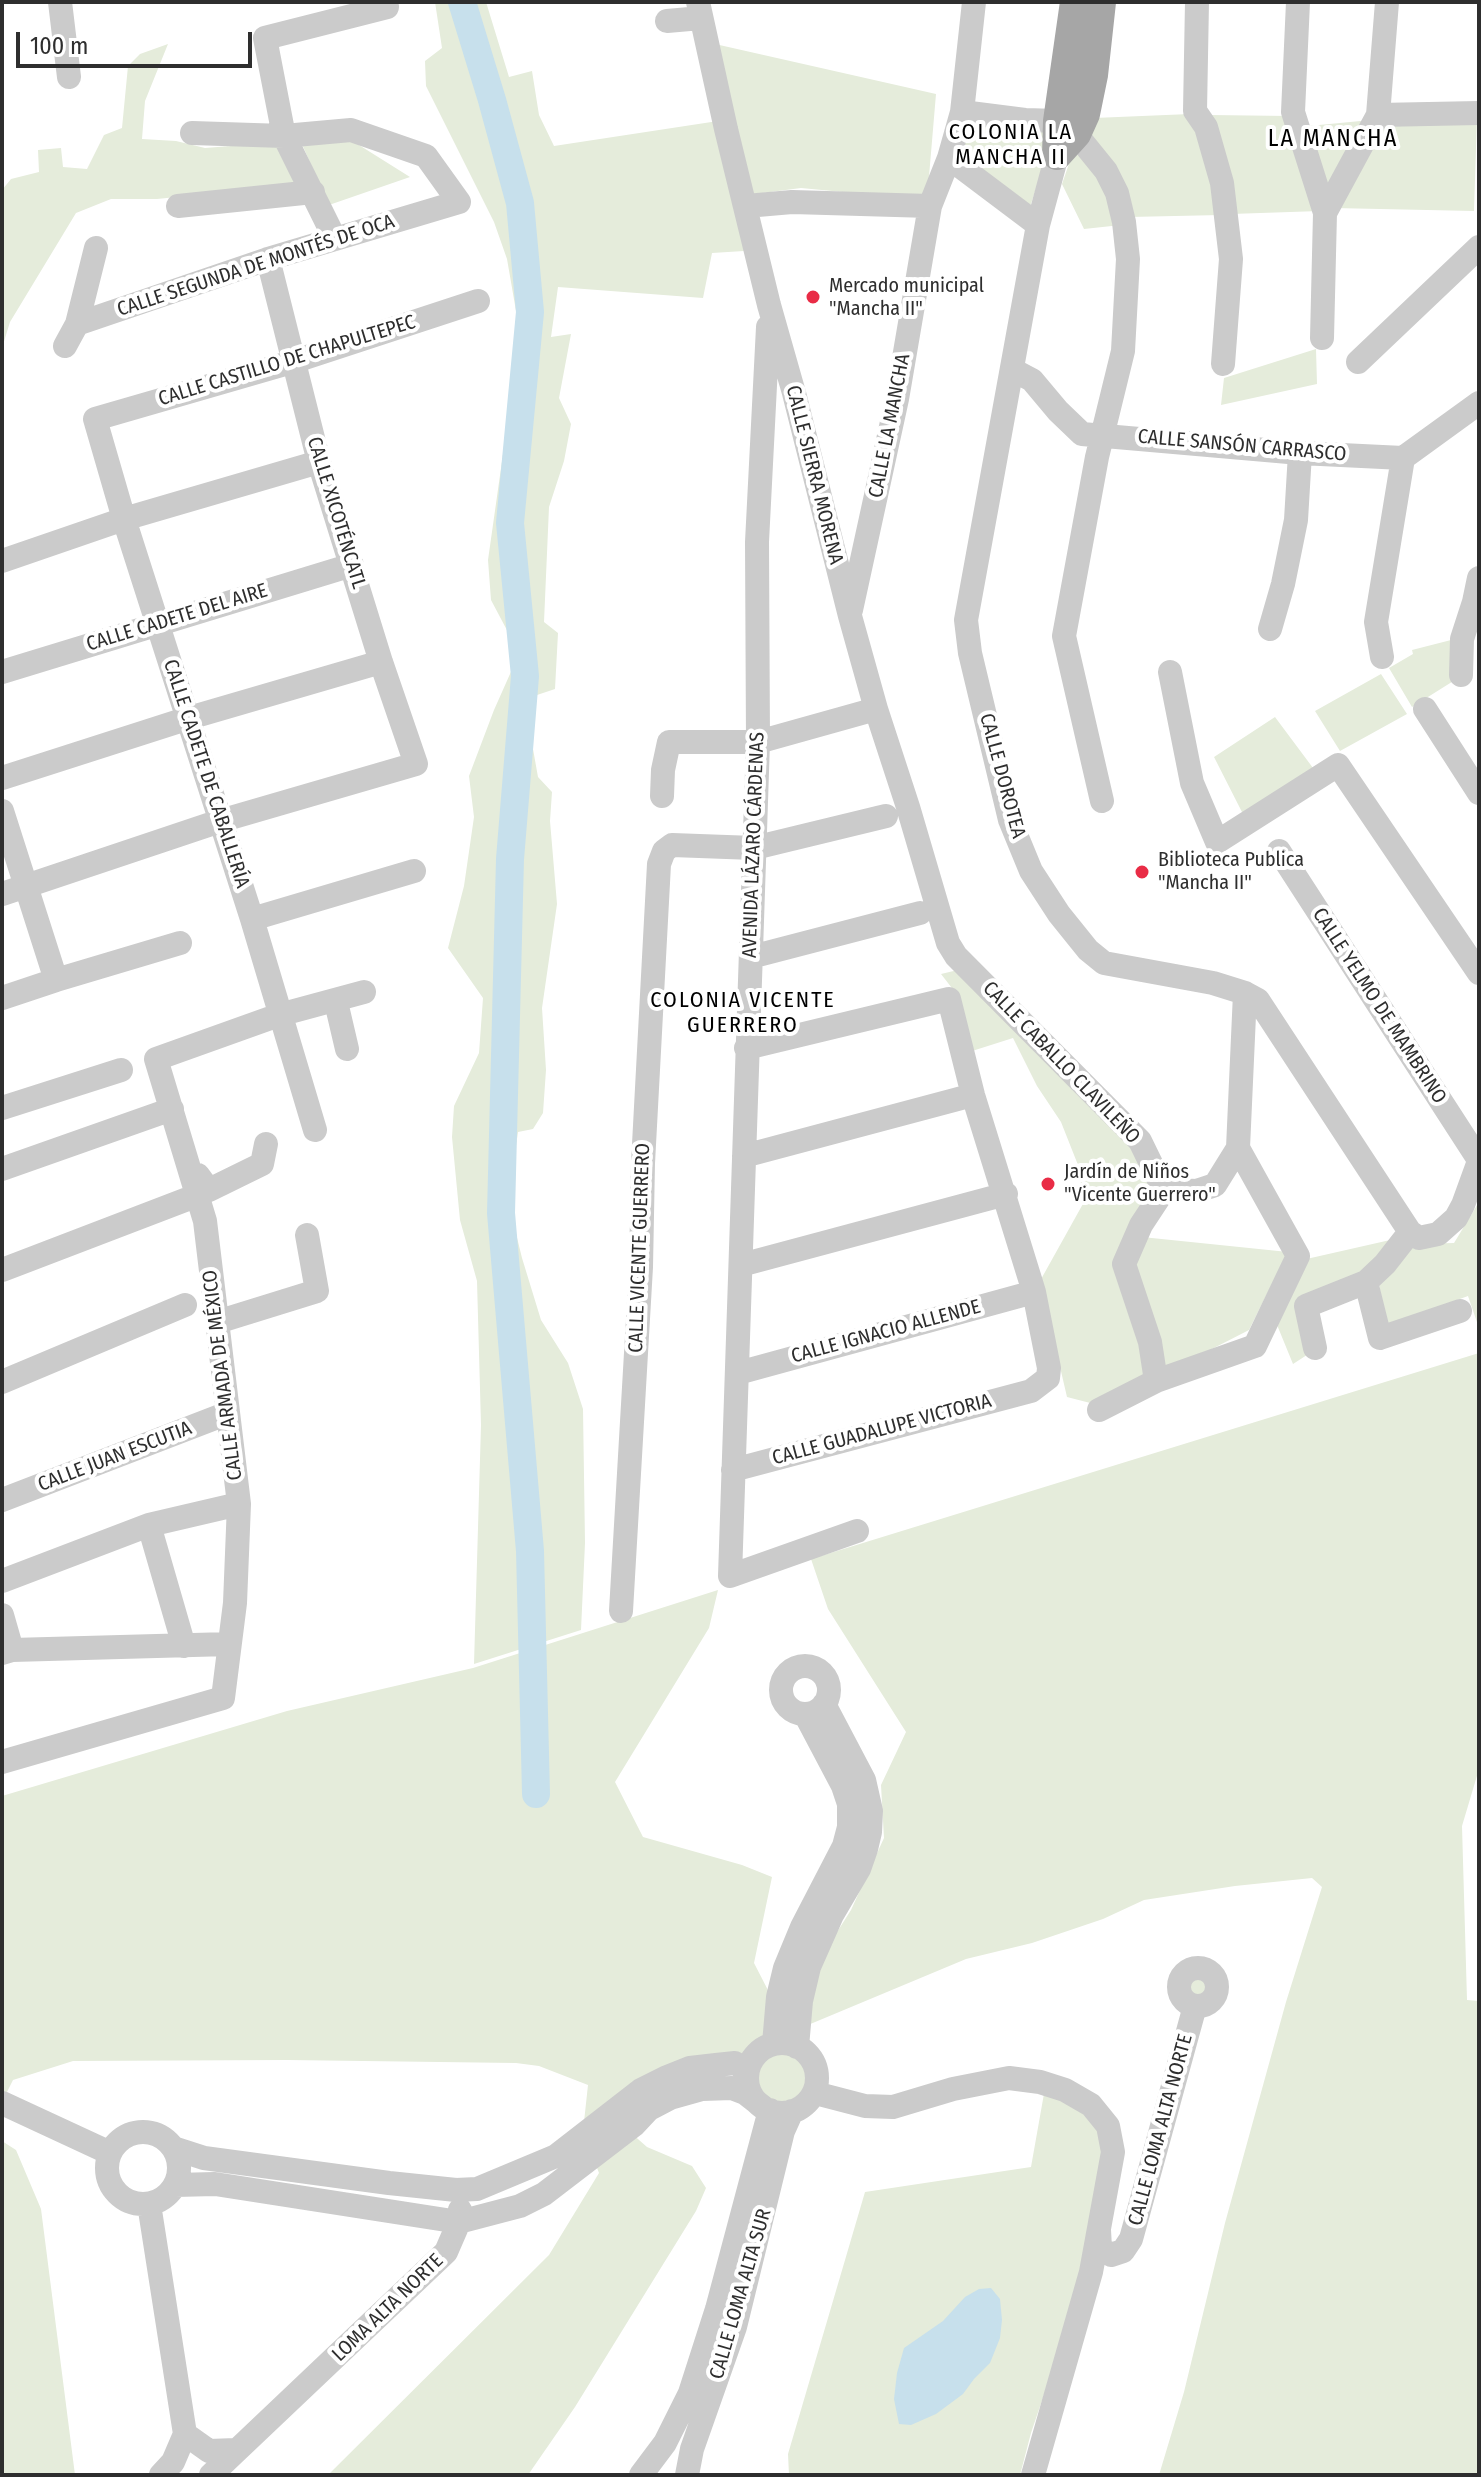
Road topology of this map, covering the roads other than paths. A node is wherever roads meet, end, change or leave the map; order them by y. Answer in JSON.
{"nodes":[{"id":1,"x":60,"y":2,"type":"edge"},
{"id":2,"x":974,"y":2,"type":"edge"},
{"id":3,"x":1075,"y":2,"type":"edge"},
{"id":4,"x":1101,"y":2,"type":"edge"},
{"id":5,"x":1197,"y":2,"type":"edge"},
{"id":6,"x":1298,"y":2,"type":"edge"},
{"id":7,"x":1387,"y":2,"type":"edge"},
{"id":8,"x":387,"y":7,"type":"dead end"},
{"id":9,"x":699,"y":10,"type":"edge"},
{"id":10,"x":667,"y":21,"type":"dead end"},
{"id":11,"x":69,"y":77,"type":"dead end"},
{"id":12,"x":962,"y":112,"type":"junction"},
{"id":13,"x":1479,"y":113,"type":"edge"},
{"id":14,"x":1378,"y":115,"type":"junction"},
{"id":15,"x":192,"y":133,"type":"dead end"},
{"id":16,"x":284,"y":136,"type":"junction"},
{"id":17,"x":1064,"y":137,"type":"junction"},
{"id":18,"x":949,"y":158,"type":"junction"},
{"id":19,"x":313,"y":192,"type":"junction"},
{"id":20,"x":178,"y":206,"type":"dead end"},
{"id":21,"x":746,"y":206,"type":"junction"},
{"id":22,"x":930,"y":206,"type":"junction"},
{"id":23,"x":1325,"y":213,"type":"junction"},
{"id":24,"x":1038,"y":225,"type":"junction"},
{"id":25,"x":335,"y":239,"type":"junction"},
{"id":26,"x":1479,"y":247,"type":"edge"},
{"id":27,"x":96,"y":248,"type":"dead end"},
{"id":28,"x":268,"y":259,"type":"junction"},
{"id":29,"x":478,"y":301,"type":"dead end"},
{"id":30,"x":769,"y":305,"type":"junction"},
{"id":31,"x":77,"y":324,"type":"junction"},
{"id":32,"x":1322,"y":338,"type":"dead end"},
{"id":33,"x":65,"y":346,"type":"dead end"},
{"id":34,"x":292,"y":362,"type":"junction"},
{"id":35,"x":1358,"y":362,"type":"dead end"},
{"id":36,"x":1223,"y":364,"type":"dead end"},
{"id":37,"x":1013,"y":370,"type":"junction"},
{"id":38,"x":766,"y":392,"type":"junction"},
{"id":39,"x":794,"y":393,"type":"junction"},
{"id":40,"x":1479,"y":403,"type":"edge"},
{"id":41,"x":95,"y":419,"type":"joint"},
{"id":42,"x":1103,"y":436,"type":"junction"},
{"id":43,"x":1300,"y":453,"type":"junction"},
{"id":44,"x":1403,"y":458,"type":"junction"},
{"id":45,"x":319,"y":462,"type":"junction"},
{"id":46,"x":124,"y":519,"type":"junction"},
{"id":47,"x":2,"y":561,"type":"edge"},
{"id":48,"x":352,"y":565,"type":"junction"},
{"id":49,"x":1477,"y":597,"type":"edge"},
{"id":50,"x":850,"y":616,"type":"junction"},
{"id":51,"x":157,"y":623,"type":"junction"},
{"id":52,"x":1270,"y":629,"type":"dead end"},
{"id":53,"x":1382,"y":657,"type":"dead end"},
{"id":54,"x":381,"y":662,"type":"junction"},
{"id":55,"x":2,"y":672,"type":"edge"},
{"id":56,"x":1170,"y":672,"type":"dead end"},
{"id":57,"x":1461,"y":675,"type":"dead end"},
{"id":58,"x":876,"y":709,"type":"junction"},
{"id":59,"x":1425,"y":709,"type":"dead end"},
{"id":60,"x":189,"y":718,"type":"junction"},
{"id":61,"x":758,"y":742,"type":"junction"},
{"id":62,"x":2,"y":778,"type":"edge"},
{"id":63,"x":1479,"y":793,"type":"edge"},
{"id":64,"x":662,"y":796,"type":"dead end"},
{"id":65,"x":1102,"y":801,"type":"dead end"},
{"id":66,"x":2,"y":811,"type":"edge"},
{"id":67,"x":886,"y":816,"type":"dead end"},
{"id":68,"x":220,"y":821,"type":"junction"},
{"id":69,"x":754,"y":848,"type":"junction"},
{"id":70,"x":1279,"y":851,"type":"dead end"},
{"id":71,"x":414,"y":871,"type":"dead end"},
{"id":72,"x":26,"y":886,"type":"junction"},
{"id":73,"x":2,"y":894,"type":"edge"},
{"id":74,"x":920,"y":913,"type":"dead end"},
{"id":75,"x":252,"y":919,"type":"junction"},
{"id":76,"x":180,"y":943,"type":"dead end"},
{"id":77,"x":948,"y":943,"type":"joint"},
{"id":78,"x":751,"y":957,"type":"junction"},
{"id":79,"x":1479,"y":973,"type":"edge"},
{"id":80,"x":56,"y":980,"type":"junction"},
{"id":81,"x":364,"y":992,"type":"dead end"},
{"id":82,"x":1245,"y":993,"type":"junction"},
{"id":83,"x":2,"y":998,"type":"edge"},
{"id":84,"x":336,"y":1002,"type":"junction"},
{"id":85,"x":279,"y":1015,"type":"junction"},
{"id":86,"x":746,"y":1048,"type":"junction"},
{"id":87,"x":347,"y":1049,"type":"dead end"},
{"id":88,"x":121,"y":1070,"type":"dead end"},
{"id":89,"x":973,"y":1095,"type":"junction"},
{"id":90,"x":2,"y":1108,"type":"edge"},
{"id":91,"x":172,"y":1109,"type":"junction"},
{"id":92,"x":315,"y":1130,"type":"dead end"},
{"id":93,"x":266,"y":1144,"type":"dead end"},
{"id":94,"x":1238,"y":1148,"type":"junction"},
{"id":95,"x":744,"y":1156,"type":"junction"},
{"id":96,"x":1479,"y":1161,"type":"edge"},
{"id":97,"x":2,"y":1169,"type":"edge"},
{"id":98,"x":195,"y":1186,"type":"junction"},
{"id":99,"x":1166,"y":1187,"type":"junction"},
{"id":100,"x":1006,"y":1194,"type":"junction"},
{"id":101,"x":1410,"y":1232,"type":"junction"},
{"id":102,"x":307,"y":1235,"type":"dead end"},
{"id":103,"x":741,"y":1265,"type":"junction"},
{"id":104,"x":2,"y":1270,"type":"edge"},
{"id":105,"x":1366,"y":1282,"type":"junction"},
{"id":106,"x":1034,"y":1292,"type":"junction"},
{"id":107,"x":185,"y":1305,"type":"dead end"},
{"id":108,"x":1460,"y":1311,"type":"dead end"},
{"id":109,"x":217,"y":1322,"type":"junction"},
{"id":110,"x":1315,"y":1348,"type":"dead end"},
{"id":111,"x":738,"y":1373,"type":"junction"},
{"id":112,"x":1156,"y":1381,"type":"junction"},
{"id":113,"x":2,"y":1382,"type":"edge"},
{"id":114,"x":1099,"y":1410,"type":"dead end"},
{"id":115,"x":234,"y":1413,"type":"junction"},
{"id":116,"x":733,"y":1470,"type":"junction"},
{"id":117,"x":3,"y":1495,"type":"edge"},
{"id":118,"x":239,"y":1504,"type":"junction"},
{"id":119,"x":149,"y":1525,"type":"junction"},
{"id":120,"x":857,"y":1531,"type":"dead end"},
{"id":121,"x":2,"y":1581,"type":"edge"},
{"id":122,"x":621,"y":1611,"type":"dead end"},
{"id":123,"x":2,"y":1615,"type":"edge"},
{"id":124,"x":229,"y":1644,"type":"junction"},
{"id":125,"x":184,"y":1646,"type":"junction"},
{"id":126,"x":7,"y":1652,"type":"edge"},
{"id":127,"x":815,"y":1709,"type":"dead end"},
{"id":128,"x":2,"y":1762,"type":"edge"},
{"id":129,"x":1195,"y":2006,"type":"dead end"},
{"id":130,"x":786,"y":2046,"type":"junction"},
{"id":131,"x":746,"y":2070,"type":"junction"},
{"id":132,"x":815,"y":2093,"type":"junction"},
{"id":133,"x":2,"y":2103,"type":"edge"},
{"id":134,"x":775,"y":2110,"type":"junction"},
{"id":135,"x":173,"y":2148,"type":"junction"},
{"id":136,"x":110,"y":2153,"type":"junction"},
{"id":137,"x":175,"y":2185,"type":"junction"},
{"id":138,"x":456,"y":2190,"type":"junction"},
{"id":139,"x":149,"y":2204,"type":"junction"},
{"id":140,"x":459,"y":2222,"type":"junction"},
{"id":141,"x":1099,"y":2224,"type":"junction"},
{"id":142,"x":185,"y":2434,"type":"junction"},
{"id":143,"x":665,"y":2443,"type":"junction"},
{"id":144,"x":692,"y":2449,"type":"junction"},
{"id":145,"x":236,"y":2450,"type":"junction"},
{"id":146,"x":161,"y":2475,"type":"edge"},
{"id":147,"x":211,"y":2475,"type":"edge"},
{"id":148,"x":641,"y":2475,"type":"edge"},
{"id":149,"x":660,"y":2475,"type":"edge"},
{"id":150,"x":687,"y":2475,"type":"edge"},
{"id":151,"x":1033,"y":2475,"type":"edge"}],
"edges":[{"from":1,"to":11,"type":"street"},
{"from":2,"to":12,"type":"street","name":"CALLE LA MANCHA"},
{"from":3,"to":17,"type":"main road"},
{"from":4,"to":17,"type":"main road"},
{"from":5,"to":36,"type":"street"},
{"from":6,"to":23,"type":"street"},
{"from":7,"to":14,"type":"street"},
{"from":8,"to":16,"type":"street"},
{"from":9,"to":10,"type":"street"},
{"from":9,"to":21,"type":"street","name":"CALLE SIERRA MORENA"},
{"from":12,"to":17,"type":"street"},
{"from":12,"to":18,"type":"street","name":"CALLE LA MANCHA"},
{"from":13,"to":14,"type":"street"},
{"from":14,"to":23,"type":"street"},
{"from":15,"to":16,"type":"street"},
{"from":16,"to":19,"type":"street"},
{"from":16,"to":25,"type":"street","name":"CALLE SEGUNDA DE MONTÉS DE OCA"},
{"from":17,"to":24,"type":"street","name":"CALLE DOROTEA"},
{"from":17,"to":42,"type":"street"},
{"from":18,"to":22,"type":"street","name":"CALLE LA MANCHA"},
{"from":18,"to":24,"type":"street"},
{"from":19,"to":20,"type":"street"},
{"from":19,"to":25,"type":"street"},
{"from":21,"to":22,"type":"street"},
{"from":21,"to":30,"type":"street","name":"CALLE SIERRA MORENA"},
{"from":22,"to":50,"type":"street","name":"CALLE LA MANCHA"},
{"from":23,"to":32,"type":"street"},
{"from":24,"to":37,"type":"street","name":"CALLE DOROTEA"},
{"from":25,"to":28,"type":"street","name":"CALLE SEGUNDA DE MONTÉS DE OCA"},
{"from":26,"to":35,"type":"street"},
{"from":27,"to":31,"type":"street"},
{"from":28,"to":31,"type":"street","name":"CALLE SEGUNDA DE MONTÉS DE OCA"},
{"from":28,"to":34,"type":"street","name":"CALLE XICOTÉNCATL"},
{"from":29,"to":34,"type":"street","name":"CALLE CASTILLO DE CHAPULTEPEC"},
{"from":30,"to":38,"type":"street","name":"AVENIDA LÁZARO CÁRDENAS"},
{"from":30,"to":39,"type":"street","name":"CALLE SIERRA MORENA"},
{"from":31,"to":33,"type":"street"},
{"from":34,"to":41,"type":"street","name":"CALLE CASTILLO DE CHAPULTEPEC"},
{"from":34,"to":45,"type":"street","name":"CALLE XICOTÉNCATL"},
{"from":37,"to":42,"type":"street","name":"CALLE SANSÓN CARRASCO"},
{"from":37,"to":82,"type":"street","name":"CALLE DOROTEA"},
{"from":38,"to":39,"type":"street"},
{"from":38,"to":61,"type":"street","name":"AVENIDA LÁZARO CÁRDENAS"},
{"from":39,"to":50,"type":"street","name":"CALLE SIERRA MORENA"},
{"from":40,"to":44,"type":"street"},
{"from":41,"to":46,"type":"street","name":"CALLE CADETE DE CABALLERÍA"},
{"from":42,"to":43,"type":"street","name":"CALLE SANSÓN CARRASCO"},
{"from":42,"to":65,"type":"street"},
{"from":43,"to":44,"type":"street","name":"CALLE SANSÓN CARRASCO"},
{"from":43,"to":52,"type":"street"},
{"from":44,"to":53,"type":"street"},
{"from":45,"to":46,"type":"street"},
{"from":45,"to":48,"type":"street","name":"CALLE XICOTÉNCATL"},
{"from":46,"to":47,"type":"street"},
{"from":46,"to":51,"type":"street","name":"CALLE CADETE DE CABALLERÍA"},
{"from":48,"to":51,"type":"street","name":"CALLE CADETE DEL AIRE"},
{"from":48,"to":54,"type":"street","name":"CALLE XICOTÉNCATL"},
{"from":49,"to":57,"type":"street"},
{"from":50,"to":58,"type":"street","name":"CALLE SIERRA MORENA"},
{"from":51,"to":55,"type":"street","name":"CALLE CADETE DEL AIRE"},
{"from":51,"to":60,"type":"street","name":"CALLE CADETE DE CABALLERÍA"},
{"from":54,"to":60,"type":"street"},
{"from":54,"to":68,"type":"street","name":"CALLE XICOTÉNCATL"},
{"from":56,"to":79,"type":"street"},
{"from":58,"to":61,"type":"street"},
{"from":58,"to":77,"type":"street","name":"CALLE SIERRA MORENA"},
{"from":59,"to":63,"type":"street"},
{"from":60,"to":62,"type":"street"},
{"from":60,"to":68,"type":"street","name":"CALLE CADETE DE CABALLERÍA"},
{"from":61,"to":64,"type":"street"},
{"from":61,"to":69,"type":"street","name":"AVENIDA LÁZARO CÁRDENAS"},
{"from":66,"to":72,"type":"street"},
{"from":67,"to":69,"type":"street"},
{"from":68,"to":72,"type":"street"},
{"from":68,"to":75,"type":"street","name":"CALLE CADETE DE CABALLERÍA"},
{"from":69,"to":78,"type":"street","name":"AVENIDA LÁZARO CÁRDENAS"},
{"from":69,"to":122,"type":"street","name":"CALLE VICENTE GUERRERO"},
{"from":70,"to":96,"type":"street","name":"CALLE YELMO DE MAMBRINO"},
{"from":71,"to":75,"type":"street"},
{"from":72,"to":73,"type":"street"},
{"from":72,"to":80,"type":"street"},
{"from":74,"to":78,"type":"street"},
{"from":75,"to":85,"type":"street","name":"CALLE CADETE DE CABALLERÍA"},
{"from":76,"to":80,"type":"street"},
{"from":77,"to":99,"type":"street","name":"CALLE CABALLO CLAVILEÑO"},
{"from":78,"to":86,"type":"street","name":"AVENIDA LÁZARO CÁRDENAS"},
{"from":80,"to":83,"type":"street"},
{"from":81,"to":84,"type":"street"},
{"from":82,"to":94,"type":"street"},
{"from":82,"to":101,"type":"street","name":"CALLE DOROTEA"},
{"from":84,"to":85,"type":"street"},
{"from":84,"to":87,"type":"street"},
{"from":85,"to":91,"type":"street","name":"CALLE ARMADA DE MÉXICO"},
{"from":85,"to":92,"type":"street","name":"CALLE CADETE DE CABALLERÍA"},
{"from":86,"to":89,"type":"street"},
{"from":86,"to":95,"type":"street","name":"AVENIDA LÁZARO CÁRDENAS"},
{"from":88,"to":90,"type":"street"},
{"from":89,"to":95,"type":"street"},
{"from":89,"to":100,"type":"street"},
{"from":91,"to":97,"type":"street"},
{"from":91,"to":98,"type":"street","name":"CALLE ARMADA DE MÉXICO"},
{"from":93,"to":98,"type":"street"},
{"from":94,"to":99,"type":"street"},
{"from":94,"to":112,"type":"street"},
{"from":95,"to":103,"type":"street","name":"AVENIDA LÁZARO CÁRDENAS"},
{"from":96,"to":101,"type":"street"},
{"from":98,"to":104,"type":"street"},
{"from":98,"to":109,"type":"street","name":"CALLE ARMADA DE MÉXICO"},
{"from":99,"to":112,"type":"street"},
{"from":100,"to":103,"type":"street"},
{"from":100,"to":106,"type":"street"},
{"from":101,"to":105,"type":"street"},
{"from":102,"to":109,"type":"street"},
{"from":103,"to":111,"type":"street","name":"AVENIDA LÁZARO CÁRDENAS"},
{"from":105,"to":108,"type":"street"},
{"from":105,"to":110,"type":"street"},
{"from":106,"to":111,"type":"street","name":"CALLE IGNACIO ALLENDE"},
{"from":106,"to":116,"type":"street","name":"CALLE GUADALUPE VICTORIA"},
{"from":107,"to":113,"type":"street"},
{"from":109,"to":115,"type":"street","name":"CALLE ARMADA DE MÉXICO"},
{"from":111,"to":116,"type":"street","name":"AVENIDA LÁZARO CÁRDENAS"},
{"from":112,"to":114,"type":"street"},
{"from":115,"to":117,"type":"street","name":"CALLE JUAN ESCUTIA"},
{"from":115,"to":118,"type":"street","name":"CALLE ARMADA DE MÉXICO"},
{"from":116,"to":120,"type":"street","name":"AVENIDA LÁZARO CÁRDENAS"},
{"from":118,"to":119,"type":"street"},
{"from":118,"to":124,"type":"street","name":"CALLE ARMADA DE MÉXICO"},
{"from":119,"to":121,"type":"street"},
{"from":119,"to":125,"type":"street"},
{"from":123,"to":126,"type":"street"},
{"from":124,"to":125,"type":"street"},
{"from":124,"to":128,"type":"street","name":"CALLE ARMADA DE MÉXICO"},
{"from":125,"to":126,"type":"street"},
{"from":127,"to":130,"type":"street"},
{"from":129,"to":141,"type":"street","name":"CALLE LOMA ALTA NORTE"},
{"from":130,"to":131,"type":"street"},
{"from":130,"to":132,"type":"street"},
{"from":131,"to":134,"type":"street"},
{"from":131,"to":138,"type":"street"},
{"from":132,"to":134,"type":"street"},
{"from":132,"to":141,"type":"street","name":"CALLE LOMA ALTA NORTE"},
{"from":133,"to":136,"type":"street"},
{"from":134,"to":140,"type":"street"},
{"from":134,"to":143,"type":"street","name":"CALLE LOMA ALTA SUR"},
{"from":134,"to":144,"type":"street","name":"CALLE LOMA ALTA SUR"},
{"from":135,"to":136,"type":"street"},
{"from":135,"to":137,"type":"street"},
{"from":135,"to":138,"type":"street"},
{"from":136,"to":139,"type":"street"},
{"from":137,"to":139,"type":"street"},
{"from":137,"to":140,"type":"street"},
{"from":138,"to":140,"type":"street"},
{"from":139,"to":142,"type":"street"},
{"from":140,"to":145,"type":"street","name":"LOMA ALTA NORTE"},
{"from":141,"to":151,"type":"street","name":"CALLE LOMA ALTA NORTE"},
{"from":142,"to":145,"type":"street"},
{"from":142,"to":146,"type":"street"},
{"from":143,"to":144,"type":"street"},
{"from":143,"to":148,"type":"street","name":"CALLE LOMA ALTA SUR"},
{"from":143,"to":149,"type":"street","name":"CALLE LOMA ALTA SUR"},
{"from":144,"to":150,"type":"street","name":"CALLE LOMA ALTA SUR"},
{"from":145,"to":147,"type":"street"}]}
